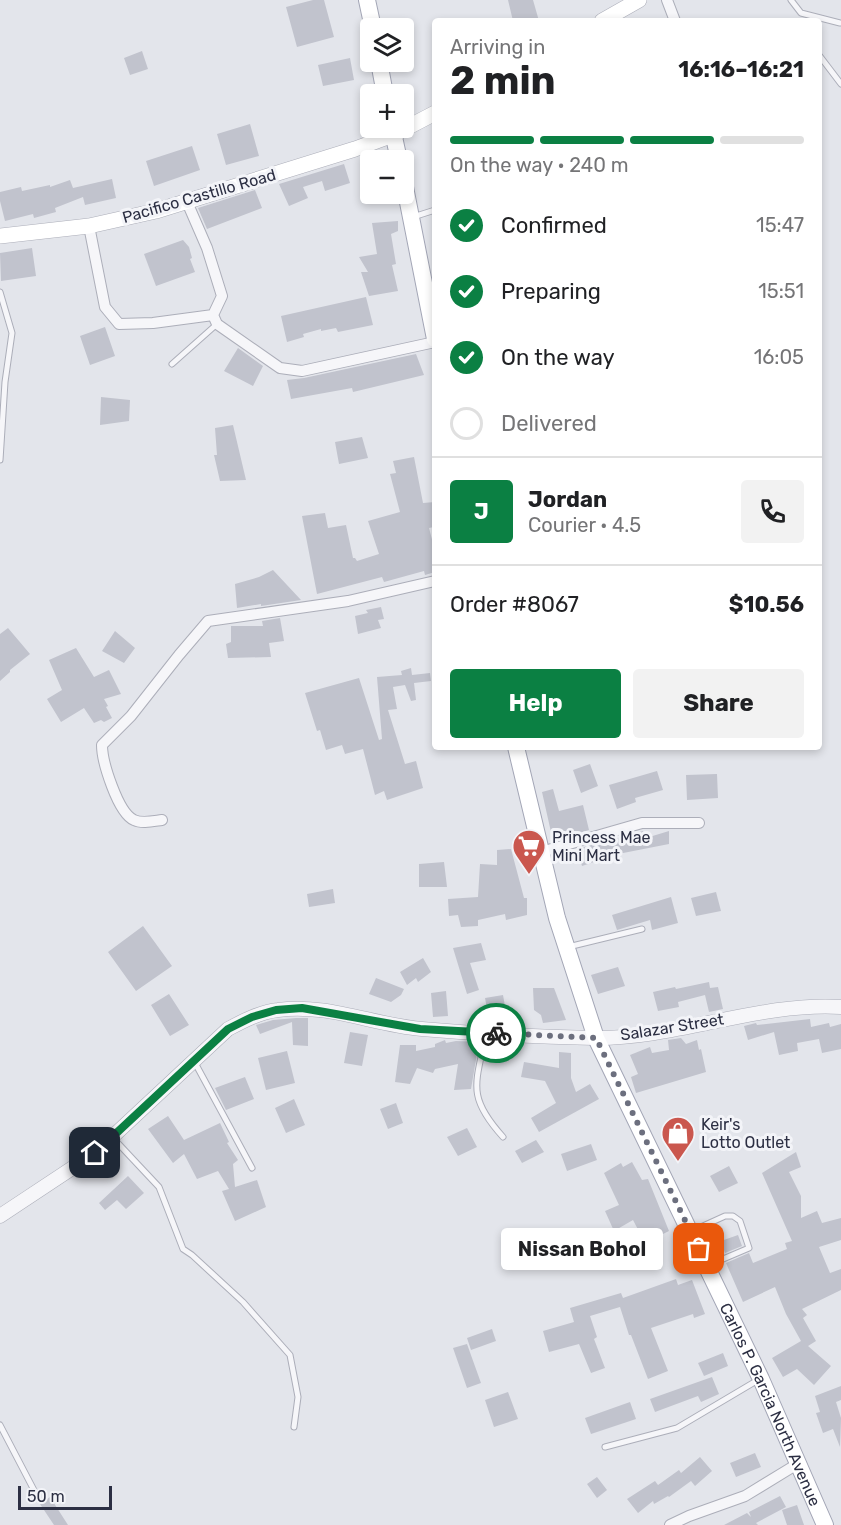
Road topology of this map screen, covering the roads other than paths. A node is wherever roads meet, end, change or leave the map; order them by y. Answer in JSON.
{"nodes":[{"id":1,"x":367,"y":0,"type":"edge"},
{"id":2,"x":639,"y":0,"type":"edge"},
{"id":3,"x":667,"y":0,"type":"edge"},
{"id":4,"x":791,"y":0,"type":"edge"},
{"id":5,"x":801,"y":14,"type":"junction"},
{"id":6,"x":371,"y":18,"type":"edge"},
{"id":7,"x":607,"y":18,"type":"edge"},
{"id":8,"x":674,"y":18,"type":"edge"},
{"id":9,"x":803,"y":18,"type":"edge"},
{"id":10,"x":818,"y":18,"type":"edge"},
{"id":11,"x":822,"y":19,"type":"edge"},
{"id":12,"x":840,"y":23,"type":"edge"},
{"id":13,"x":822,"y":59,"type":"edge"},
{"id":14,"x":841,"y":84,"type":"edge"},
{"id":15,"x":432,"y":114,"type":"edge"},
{"id":16,"x":414,"y":122,"type":"edge"},
{"id":17,"x":375,"y":138,"type":"edge"},
{"id":18,"x":187,"y":202,"type":"junction"},
{"id":19,"x":408,"y":204,"type":"edge"},
{"id":20,"x":432,"y":211,"type":"edge"},
{"id":21,"x":411,"y":217,"type":"junction"},
{"id":22,"x":89,"y":226,"type":"junction"},
{"id":23,"x":0,"y":236,"type":"edge"},
{"id":24,"x":0,"y":292,"type":"edge"},
{"id":25,"x":215,"y":319,"type":"junction"},
{"id":26,"x":432,"y":325,"type":"edge"},
{"id":27,"x":432,"y":341,"type":"edge"},
{"id":28,"x":172,"y":364,"type":"dead end"},
{"id":29,"x":0,"y":459,"type":"edge"},
{"id":30,"x":432,"y":581,"type":"edge"},
{"id":31,"x":517,"y":750,"type":"edge"},
{"id":32,"x":162,"y":820,"type":"dead end"},
{"id":33,"x":699,"y":823,"type":"dead end"},
{"id":34,"x":541,"y":852,"type":"junction"},
{"id":35,"x":642,"y":929,"type":"dead end"},
{"id":36,"x":567,"y":948,"type":"junction"},
{"id":37,"x":841,"y":1007,"type":"edge"},
{"id":38,"x":486,"y":1033,"type":"junction"},
{"id":39,"x":596,"y":1038,"type":"junction"},
{"id":40,"x":194,"y":1060,"type":"junction"},
{"id":41,"x":503,"y":1137,"type":"dead end"},
{"id":42,"x":112,"y":1138,"type":"junction"},
{"id":43,"x":252,"y":1168,"type":"dead end"},
{"id":44,"x":0,"y":1216,"type":"edge"},
{"id":45,"x":690,"y":1232,"type":"junction"},
{"id":46,"x":707,"y":1266,"type":"junction"},
{"id":47,"x":761,"y":1378,"type":"junction"},
{"id":48,"x":0,"y":1425,"type":"edge"},
{"id":49,"x":294,"y":1427,"type":"dead end"},
{"id":50,"x":605,"y":1447,"type":"dead end"},
{"id":51,"x":799,"y":1462,"type":"junction"},
{"id":52,"x":36,"y":1494,"type":"dead end"},
{"id":53,"x":670,"y":1525,"type":"edge"},
{"id":54,"x":825,"y":1525,"type":"edge"}],
"edges":[{"from":1,"to":6,"type":"main road"},
{"from":2,"to":7,"type":"main road"},
{"from":3,"to":8,"type":"street"},
{"from":4,"to":5,"type":"lane"},
{"from":5,"to":9,"type":"lane"},
{"from":5,"to":10,"type":"lane"},
{"from":11,"to":12,"type":"lane"},
{"from":13,"to":14,"type":"lane"},
{"from":15,"to":16,"type":"main road","name":"Pacifico Castillo Road"},
{"from":17,"to":18,"type":"main road","name":"Pacifico Castillo Road"},
{"from":18,"to":22,"type":"main road","name":"Pacifico Castillo Road"},
{"from":18,"to":25,"type":"street"},
{"from":19,"to":21,"type":"main road"},
{"from":20,"to":21,"type":"lane"},
{"from":21,"to":26,"type":"main road"},
{"from":22,"to":23,"type":"main road","name":"Pacifico Castillo Road"},
{"from":22,"to":25,"type":"street"},
{"from":24,"to":29,"type":"lane"},
{"from":25,"to":27,"type":"street"},
{"from":25,"to":28,"type":"lane"},
{"from":30,"to":32,"type":"street"},
{"from":31,"to":34,"type":"main road","name":"Carlos P. Garcia North Avenue"},
{"from":33,"to":34,"type":"street"},
{"from":34,"to":36,"type":"main road","name":"Carlos P. Garcia North Avenue"},
{"from":35,"to":36,"type":"lane"},
{"from":36,"to":39,"type":"main road","name":"Carlos P. Garcia North Avenue"},
{"from":37,"to":39,"type":"street","name":"Salazar Street"},
{"from":38,"to":39,"type":"street","name":"Salazar Street"},
{"from":38,"to":40,"type":"street","name":"Salazar Street"},
{"from":38,"to":41,"type":"lane"},
{"from":39,"to":45,"type":"main road","name":"Carlos P. Garcia North Avenue"},
{"from":40,"to":42,"type":"street","name":"Salazar Street"},
{"from":40,"to":43,"type":"lane"},
{"from":42,"to":44,"type":"street","name":"Salazar Street"},
{"from":42,"to":49,"type":"lane"},
{"from":45,"to":46,"type":"main road","name":"Carlos P. Garcia North Avenue"},
{"from":45,"to":46,"type":"lane"},
{"from":46,"to":47,"type":"main road","name":"Carlos P. Garcia North Avenue"},
{"from":47,"to":50,"type":"lane"},
{"from":47,"to":51,"type":"main road","name":"Carlos P. Garcia North Avenue"},
{"from":48,"to":52,"type":"lane"},
{"from":51,"to":53,"type":"street"},
{"from":51,"to":54,"type":"main road","name":"Carlos P. Garcia North Avenue"}]}
